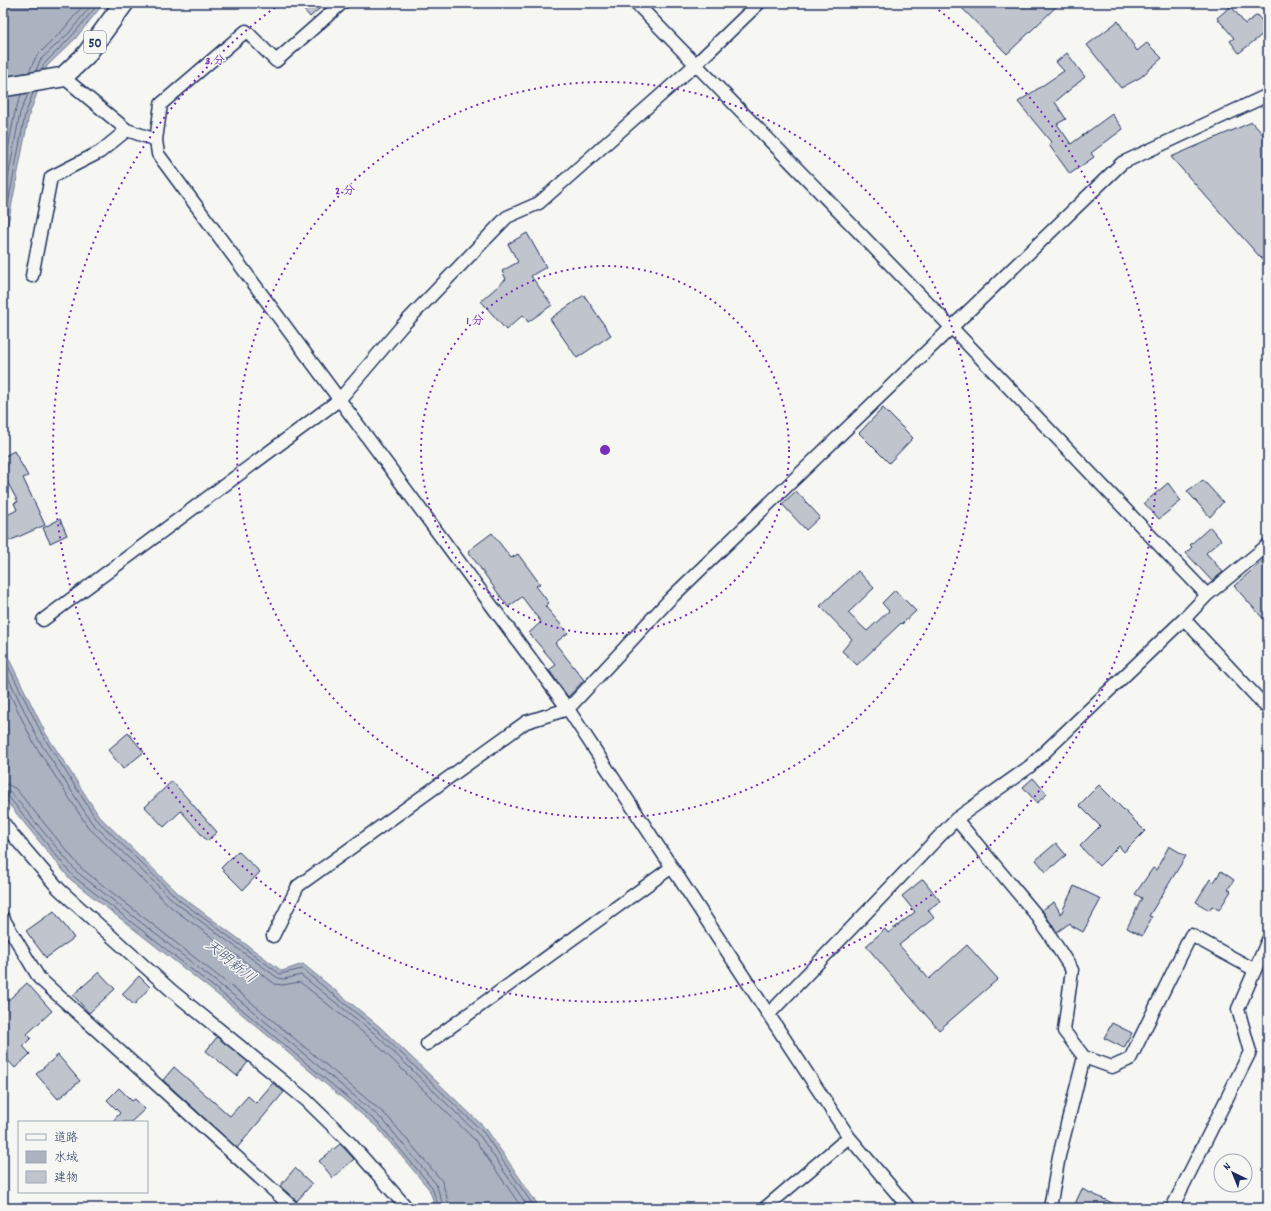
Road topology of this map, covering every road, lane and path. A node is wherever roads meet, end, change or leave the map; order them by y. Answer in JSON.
{"nodes":[{"id":1,"x":124,"y":3,"type":"edge"},
{"id":2,"x":342,"y":3,"type":"edge"},
{"id":3,"x":636,"y":3,"type":"edge"},
{"id":4,"x":759,"y":3,"type":"edge"},
{"id":5,"x":696,"y":64,"type":"junction"},
{"id":6,"x":63,"y":77,"type":"junction"},
{"id":7,"x":3,"y":87,"type":"edge"},
{"id":8,"x":1268,"y":95,"type":"edge"},
{"id":9,"x":127,"y":130,"type":"junction"},
{"id":10,"x":156,"y":140,"type":"junction"},
{"id":11,"x":32,"y":276,"type":"dead end"},
{"id":12,"x":951,"y":327,"type":"junction"},
{"id":13,"x":339,"y":400,"type":"junction"},
{"id":14,"x":1268,"y":545,"type":"edge"},
{"id":15,"x":1207,"y":595,"type":"junction"},
{"id":16,"x":1184,"y":619,"type":"junction"},
{"id":17,"x":43,"y":620,"type":"dead end"},
{"id":18,"x":568,"y":709,"type":"junction"},
{"id":19,"x":1268,"y":709,"type":"edge"},
{"id":20,"x":956,"y":819,"type":"junction"},
{"id":21,"x":3,"y":822,"type":"edge"},
{"id":22,"x":672,"y":867,"type":"junction"},
{"id":23,"x":3,"y":918,"type":"edge"},
{"id":24,"x":272,"y":936,"type":"dead end"},
{"id":25,"x":1268,"y":940,"type":"edge"},
{"id":26,"x":1255,"y":970,"type":"junction"},
{"id":27,"x":769,"y":1014,"type":"junction"},
{"id":28,"x":427,"y":1044,"type":"dead end"},
{"id":29,"x":1084,"y":1057,"type":"junction"},
{"id":30,"x":849,"y":1137,"type":"junction"},
{"id":31,"x":293,"y":1208,"type":"edge"},
{"id":32,"x":407,"y":1208,"type":"edge"},
{"id":33,"x":765,"y":1208,"type":"edge"},
{"id":34,"x":909,"y":1208,"type":"edge"},
{"id":35,"x":1050,"y":1208,"type":"edge"},
{"id":36,"x":1172,"y":1208,"type":"edge"}],
"edges":[{"from":1,"to":6,"type":"main road","number":"50"},
{"from":2,"to":10,"type":"street"},
{"from":3,"to":5,"type":"street"},
{"from":4,"to":5,"type":"street"},
{"from":5,"to":12,"type":"street"},
{"from":5,"to":13,"type":"street"},
{"from":6,"to":7,"type":"main road"},
{"from":6,"to":9,"type":"street"},
{"from":8,"to":12,"type":"street"},
{"from":9,"to":10,"type":"street"},
{"from":9,"to":11,"type":"street"},
{"from":10,"to":13,"type":"street"},
{"from":12,"to":15,"type":"street"},
{"from":12,"to":18,"type":"street"},
{"from":13,"to":17,"type":"street"},
{"from":13,"to":18,"type":"street"},
{"from":14,"to":15,"type":"street"},
{"from":15,"to":16,"type":"street"},
{"from":16,"to":19,"type":"street"},
{"from":16,"to":20,"type":"street"},
{"from":18,"to":22,"type":"street"},
{"from":18,"to":24,"type":"street"},
{"from":20,"to":27,"type":"street"},
{"from":20,"to":29,"type":"street"},
{"from":21,"to":32,"type":"street"},
{"from":22,"to":27,"type":"street"},
{"from":22,"to":28,"type":"street"},
{"from":23,"to":31,"type":"street"},
{"from":25,"to":26,"type":"street"},
{"from":26,"to":29,"type":"street"},
{"from":26,"to":36,"type":"street"},
{"from":27,"to":30,"type":"street"},
{"from":29,"to":35,"type":"street"},
{"from":30,"to":33,"type":"street"},
{"from":30,"to":34,"type":"street"}]}
